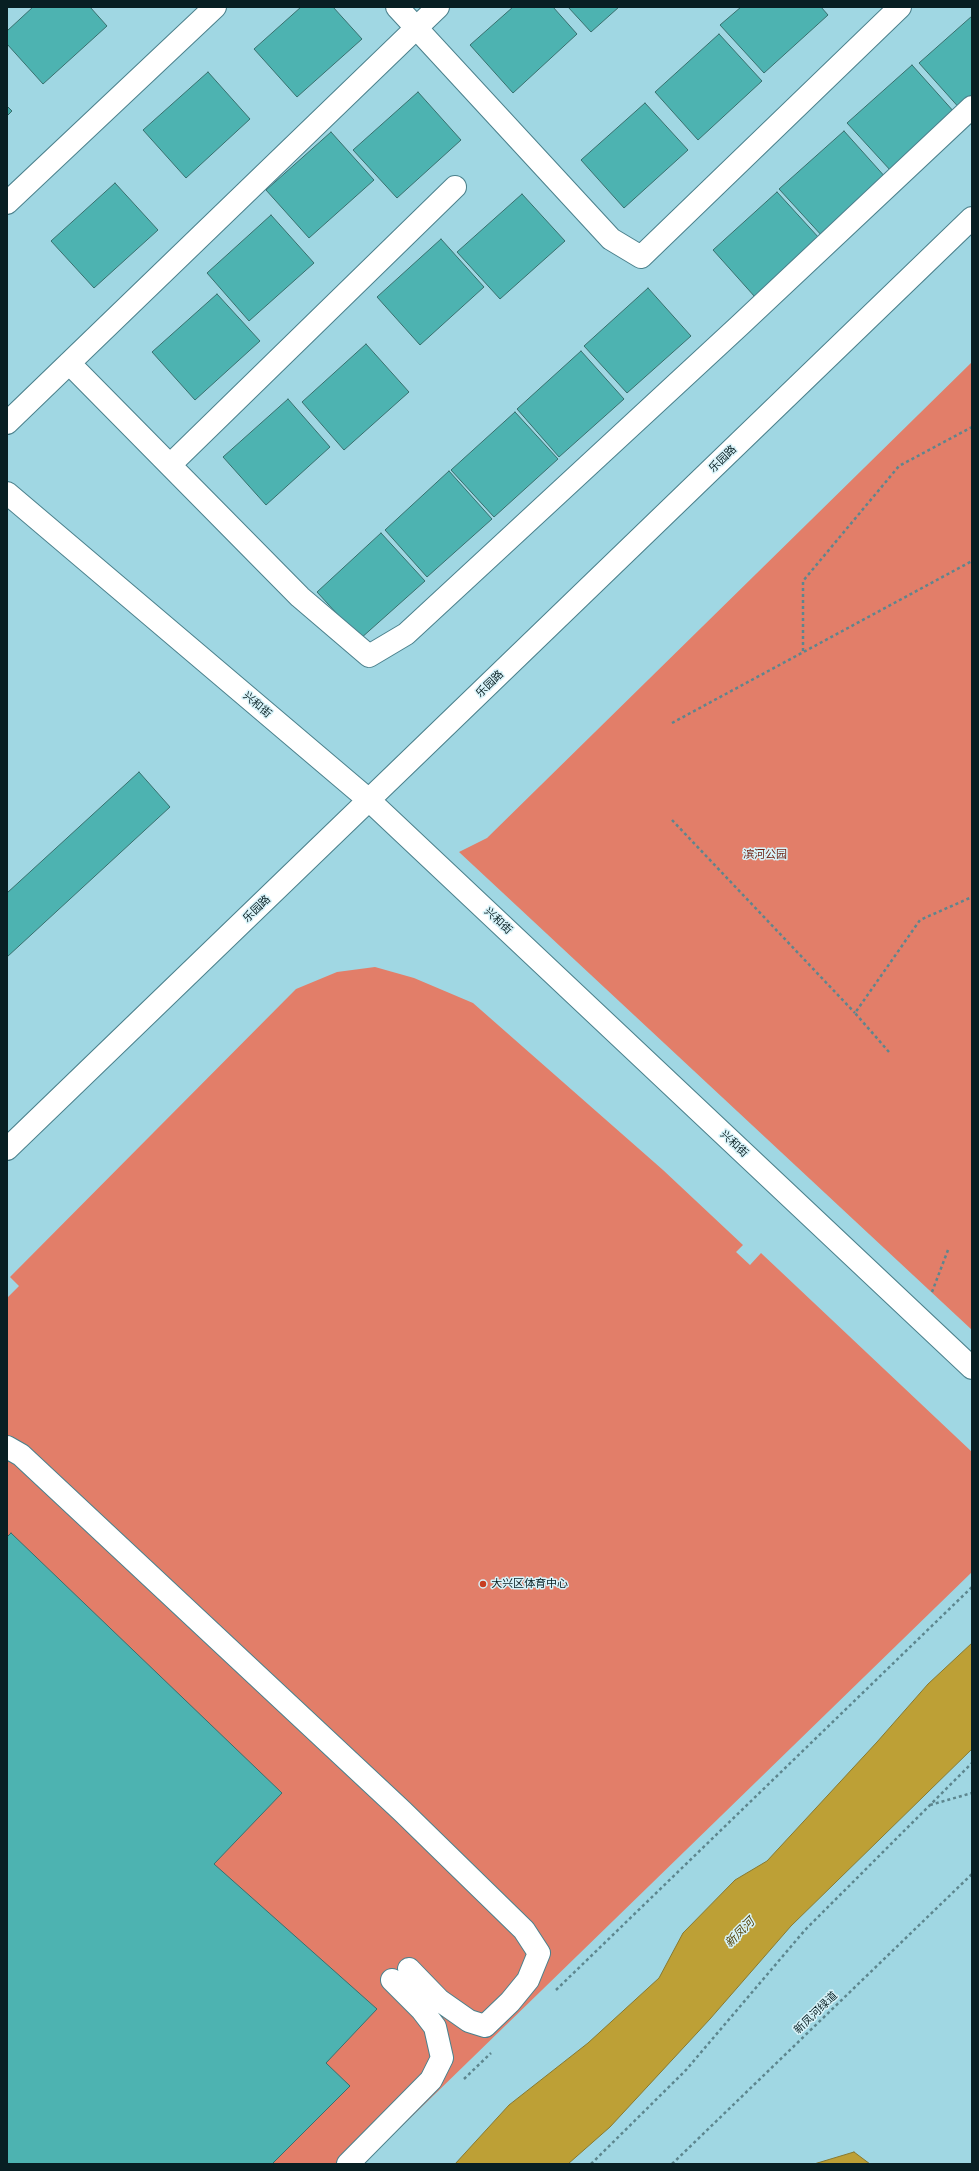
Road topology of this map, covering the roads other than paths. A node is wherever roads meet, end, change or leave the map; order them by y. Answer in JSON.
{"nodes":[{"id":1,"x":215,"y":7,"type":"edge"},
{"id":2,"x":397,"y":7,"type":"edge"},
{"id":3,"x":438,"y":7,"type":"edge"},
{"id":4,"x":900,"y":7,"type":"edge"},
{"id":5,"x":416,"y":28,"type":"junction"},
{"id":6,"x":972,"y":107,"type":"edge"},
{"id":7,"x":455,"y":187,"type":"dead end"},
{"id":8,"x":7,"y":203,"type":"edge"},
{"id":9,"x":972,"y":218,"type":"edge"},
{"id":10,"x":69,"y":363,"type":"junction"},
{"id":11,"x":7,"y":423,"type":"edge"},
{"id":12,"x":170,"y":465,"type":"junction"},
{"id":13,"x":7,"y":493,"type":"edge"},
{"id":14,"x":370,"y":801,"type":"junction"},
{"id":15,"x":7,"y":1149,"type":"edge"},
{"id":16,"x":972,"y":1368,"type":"edge"},
{"id":17,"x":7,"y":1447,"type":"edge"},
{"id":18,"x":348,"y":2164,"type":"edge"}],
"edges":[{"from":1,"to":8,"type":"street"},
{"from":2,"to":5,"type":"street"},
{"from":3,"to":5,"type":"street"},
{"from":4,"to":5,"type":"street"},
{"from":5,"to":10,"type":"street"},
{"from":6,"to":12,"type":"street"},
{"from":7,"to":12,"type":"street"},
{"from":9,"to":14,"type":"street","name":"乐园路"},
{"from":10,"to":11,"type":"street"},
{"from":10,"to":12,"type":"street"},
{"from":13,"to":14,"type":"street","name":"兴和街"},
{"from":14,"to":15,"type":"street","name":"乐园路"},
{"from":14,"to":16,"type":"street","name":"兴和街"},
{"from":17,"to":18,"type":"street"}]}
